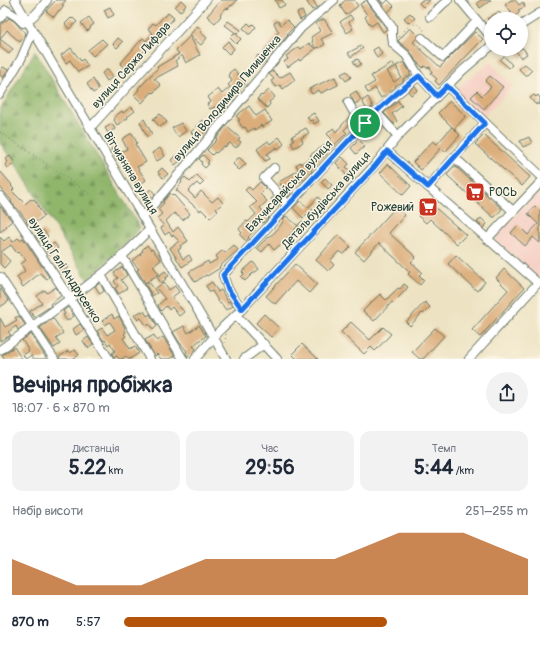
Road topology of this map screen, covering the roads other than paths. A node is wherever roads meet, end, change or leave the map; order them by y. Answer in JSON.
{"nodes":[{"id":1,"x":14,"y":0,"type":"edge"},
{"id":2,"x":47,"y":0,"type":"edge"},
{"id":3,"x":206,"y":0,"type":"edge"},
{"id":4,"x":334,"y":0,"type":"edge"},
{"id":5,"x":372,"y":0,"type":"edge"},
{"id":6,"x":448,"y":0,"type":"edge"},
{"id":7,"x":460,"y":0,"type":"edge"},
{"id":8,"x":540,"y":13,"type":"edge"},
{"id":9,"x":430,"y":17,"type":"dead end"},
{"id":10,"x":0,"y":18,"type":"edge"},
{"id":11,"x":27,"y":21,"type":"junction"},
{"id":12,"x":477,"y":21,"type":"junction"},
{"id":13,"x":528,"y":21,"type":"edge"},
{"id":14,"x":484,"y":29,"type":"edge"},
{"id":15,"x":33,"y":31,"type":"junction"},
{"id":16,"x":422,"y":38,"type":"road end"},
{"id":17,"x":484,"y":52,"type":"edge"},
{"id":18,"x":419,"y":76,"type":"junction"},
{"id":19,"x":447,"y":86,"type":"junction"},
{"id":20,"x":0,"y":94,"type":"edge"},
{"id":21,"x":437,"y":96,"type":"junction"},
{"id":22,"x":348,"y":102,"type":"dead end"},
{"id":23,"x":376,"y":112,"type":"junction"},
{"id":24,"x":365,"y":123,"type":"junction"},
{"id":25,"x":485,"y":123,"type":"junction"},
{"id":26,"x":90,"y":128,"type":"junction"},
{"id":27,"x":398,"y":136,"type":"junction"},
{"id":28,"x":387,"y":151,"type":"junction"},
{"id":29,"x":454,"y":157,"type":"junction"},
{"id":30,"x":274,"y":168,"type":"dead end"},
{"id":31,"x":540,"y":175,"type":"edge"},
{"id":32,"x":540,"y":183,"type":"edge"},
{"id":33,"x":428,"y":187,"type":"junction"},
{"id":34,"x":0,"y":196,"type":"edge"},
{"id":35,"x":288,"y":205,"type":"junction"},
{"id":36,"x":513,"y":211,"type":"junction"},
{"id":37,"x":143,"y":217,"type":"junction"},
{"id":38,"x":150,"y":229,"type":"junction"},
{"id":39,"x":487,"y":239,"type":"junction"},
{"id":40,"x":122,"y":256,"type":"junction"},
{"id":41,"x":101,"y":275,"type":"junction"},
{"id":42,"x":0,"y":277,"type":"edge"},
{"id":43,"x":70,"y":299,"type":"junction"},
{"id":44,"x":239,"y":312,"type":"junction"},
{"id":45,"x":32,"y":326,"type":"junction"},
{"id":46,"x":214,"y":338,"type":"junction"},
{"id":47,"x":264,"y":344,"type":"junction"},
{"id":48,"x":0,"y":350,"type":"edge"},
{"id":49,"x":54,"y":359,"type":"edge"},
{"id":50,"x":109,"y":359,"type":"edge"},
{"id":51,"x":150,"y":359,"type":"edge"},
{"id":52,"x":183,"y":359,"type":"edge"},
{"id":53,"x":195,"y":359,"type":"edge"},
{"id":54,"x":226,"y":359,"type":"edge"},
{"id":55,"x":244,"y":359,"type":"edge"},
{"id":56,"x":277,"y":359,"type":"edge"},
{"id":57,"x":469,"y":359,"type":"edge"}],
"edges":[{"from":1,"to":11,"type":"street","name":"Вітчизняна вулиця"},
{"from":2,"to":11,"type":"street"},
{"from":3,"to":26,"type":"street","name":"вулиця Сержа Лифара"},
{"from":4,"to":37,"type":"street","name":"вулиця Володимира Пилишенка"},
{"from":5,"to":18,"type":"street"},
{"from":6,"to":9,"type":"street"},
{"from":7,"to":12,"type":"street"},
{"from":8,"to":13,"type":"street"},
{"from":10,"to":11,"type":"street"},
{"from":11,"to":15,"type":"street","name":"Вітчизняна вулиця"},
{"from":12,"to":14,"type":"street"},
{"from":12,"to":16,"type":"street"},
{"from":15,"to":20,"type":"street"},
{"from":15,"to":26,"type":"street","name":"Вітчизняна вулиця"},
{"from":17,"to":19,"type":"street","name":"Детальбудівська вулиця"},
{"from":18,"to":21,"type":"street"},
{"from":18,"to":23,"type":"street","name":"Бахчисарайська вулиця"},
{"from":19,"to":21,"type":"street","name":"Детальбудівська вулиця"},
{"from":19,"to":25,"type":"street"},
{"from":21,"to":27,"type":"street","name":"Детальбудівська вулиця"},
{"from":22,"to":24,"type":"street"},
{"from":23,"to":24,"type":"street","name":"Бахчисарайська вулиця"},
{"from":23,"to":27,"type":"street"},
{"from":24,"to":35,"type":"street","name":"Бахчисарайська вулиця"},
{"from":25,"to":29,"type":"street"},
{"from":25,"to":31,"type":"street"},
{"from":26,"to":37,"type":"street","name":"Вітчизняна вулиця"},
{"from":27,"to":28,"type":"street","name":"Детальбудівська вулиця"},
{"from":28,"to":33,"type":"street"},
{"from":28,"to":44,"type":"street","name":"Детальбудівська вулиця"},
{"from":29,"to":33,"type":"street"},
{"from":29,"to":36,"type":"street"},
{"from":30,"to":35,"type":"street"},
{"from":32,"to":36,"type":"street"},
{"from":33,"to":39,"type":"street"},
{"from":34,"to":43,"type":"street","name":"вулиця Галі Андрусенко"},
{"from":35,"to":44,"type":"street","name":"Бахчисарайська вулиця"},
{"from":36,"to":39,"type":"street"},
{"from":37,"to":38,"type":"street","name":"Вітчизняна вулиця"},
{"from":38,"to":40,"type":"street"},
{"from":38,"to":46,"type":"street","name":"Вітчизняна вулиця"},
{"from":39,"to":57,"type":"street"},
{"from":40,"to":41,"type":"street"},
{"from":40,"to":52,"type":"street"},
{"from":41,"to":43,"type":"street"},
{"from":41,"to":51,"type":"street"},
{"from":42,"to":45,"type":"street"},
{"from":43,"to":45,"type":"street"},
{"from":43,"to":50,"type":"street","name":"вулиця Галі Андрусенко"},
{"from":44,"to":46,"type":"street","name":"Детальбудівська вулиця"},
{"from":44,"to":47,"type":"street"},
{"from":45,"to":48,"type":"street"},
{"from":45,"to":49,"type":"street"},
{"from":46,"to":53,"type":"street","name":"Детальбудівська вулиця"},
{"from":46,"to":54,"type":"street","name":"Вітчизняна вулиця"},
{"from":47,"to":55,"type":"street"},
{"from":47,"to":56,"type":"street"}]}
